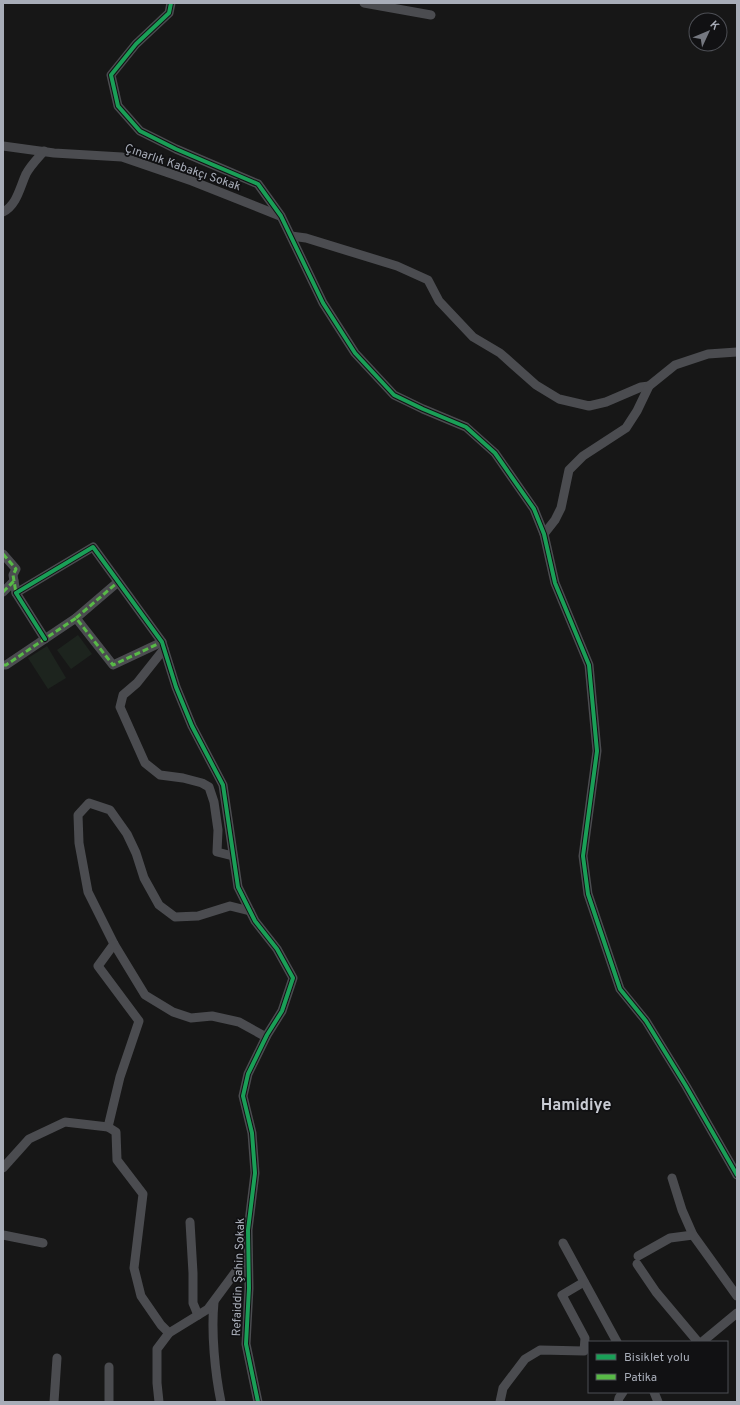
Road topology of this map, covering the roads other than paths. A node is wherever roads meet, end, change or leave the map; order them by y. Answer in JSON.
{"nodes":[{"id":1,"x":171,"y":3,"type":"edge"},
{"id":2,"x":364,"y":3,"type":"edge"},
{"id":3,"x":431,"y":15,"type":"dead end"},
{"id":4,"x":3,"y":146,"type":"edge"},
{"id":5,"x":44,"y":151,"type":"junction"},
{"id":6,"x":3,"y":212,"type":"edge"},
{"id":7,"x":281,"y":216,"type":"junction"},
{"id":8,"x":291,"y":236,"type":"junction"},
{"id":9,"x":737,"y":352,"type":"edge"},
{"id":10,"x":649,"y":386,"type":"junction"},
{"id":11,"x":544,"y":534,"type":"junction"},
{"id":12,"x":3,"y":554,"type":"edge"},
{"id":13,"x":14,"y":581,"type":"junction"},
{"id":14,"x":118,"y":582,"type":"junction"},
{"id":15,"x":3,"y":592,"type":"edge"},
{"id":16,"x":16,"y":593,"type":"junction"},
{"id":17,"x":76,"y":618,"type":"junction"},
{"id":18,"x":45,"y":639,"type":"junction"},
{"id":19,"x":163,"y":645,"type":"junction"},
{"id":20,"x":3,"y":665,"type":"edge"},
{"id":21,"x":233,"y":856,"type":"junction"},
{"id":22,"x":250,"y":911,"type":"junction"},
{"id":23,"x":114,"y":944,"type":"junction"},
{"id":24,"x":266,"y":1037,"type":"junction"},
{"id":25,"x":108,"y":1127,"type":"junction"},
{"id":26,"x":3,"y":1168,"type":"edge"},
{"id":27,"x":737,"y":1175,"type":"edge"},
{"id":28,"x":672,"y":1178,"type":"dead end"},
{"id":29,"x":190,"y":1222,"type":"dead end"},
{"id":30,"x":3,"y":1235,"type":"edge"},
{"id":31,"x":693,"y":1235,"type":"junction"},
{"id":32,"x":43,"y":1243,"type":"dead end"},
{"id":33,"x":563,"y":1244,"type":"dead end"},
{"id":34,"x":248,"y":1255,"type":"junction"},
{"id":35,"x":584,"y":1282,"type":"junction"},
{"id":36,"x":737,"y":1296,"type":"edge"},
{"id":37,"x":214,"y":1301,"type":"junction"},
{"id":38,"x":737,"y":1313,"type":"edge"},
{"id":39,"x":198,"y":1316,"type":"junction"},
{"id":40,"x":169,"y":1333,"type":"junction"},
{"id":41,"x":616,"y":1341,"type":"edge"},
{"id":42,"x":697,"y":1341,"type":"edge"},
{"id":43,"x":703,"y":1341,"type":"edge"},
{"id":44,"x":57,"y":1358,"type":"dead end"},
{"id":45,"x":109,"y":1368,"type":"dead end"},
{"id":46,"x":622,"y":1393,"type":"edge"},
{"id":47,"x":54,"y":1402,"type":"edge"},
{"id":48,"x":109,"y":1402,"type":"edge"},
{"id":49,"x":160,"y":1402,"type":"edge"},
{"id":50,"x":221,"y":1402,"type":"edge"},
{"id":51,"x":258,"y":1402,"type":"edge"},
{"id":52,"x":500,"y":1402,"type":"edge"},
{"id":53,"x":618,"y":1402,"type":"edge"}],
"edges":[{"from":1,"to":7,"type":"street"},
{"from":2,"to":3,"type":"street"},
{"from":4,"to":5,"type":"street","name":"Çınarlık Kabakçı Sokak"},
{"from":5,"to":6,"type":"street"},
{"from":5,"to":7,"type":"street","name":"Çınarlık Kabakçı Sokak"},
{"from":7,"to":8,"type":"street"},
{"from":8,"to":10,"type":"street"},
{"from":8,"to":11,"type":"street"},
{"from":9,"to":10,"type":"street"},
{"from":10,"to":11,"type":"street"},
{"from":11,"to":27,"type":"street"},
{"from":12,"to":13,"type":"street"},
{"from":13,"to":15,"type":"street"},
{"from":13,"to":16,"type":"street"},
{"from":14,"to":16,"type":"street","name":"Refaiddin Şahin Sokak"},
{"from":14,"to":17,"type":"street"},
{"from":14,"to":19,"type":"street","name":"Refaiddin Şahin Sokak"},
{"from":16,"to":18,"type":"street"},
{"from":17,"to":18,"type":"street"},
{"from":17,"to":19,"type":"street"},
{"from":18,"to":20,"type":"street"},
{"from":19,"to":21,"type":"street","name":"Refaiddin Şahin Sokak"},
{"from":19,"to":21,"type":"street"},
{"from":21,"to":22,"type":"street","name":"Refaiddin Şahin Sokak"},
{"from":22,"to":23,"type":"street"},
{"from":22,"to":24,"type":"street","name":"Refaiddin Şahin Sokak"},
{"from":23,"to":24,"type":"street"},
{"from":23,"to":25,"type":"street"},
{"from":24,"to":34,"type":"street","name":"Refaiddin Şahin Sokak"},
{"from":25,"to":26,"type":"street"},
{"from":25,"to":40,"type":"street"},
{"from":28,"to":31,"type":"street"},
{"from":29,"to":39,"type":"street"},
{"from":30,"to":32,"type":"street"},
{"from":31,"to":36,"type":"street"},
{"from":31,"to":42,"type":"street"},
{"from":33,"to":35,"type":"street"},
{"from":34,"to":37,"type":"street"},
{"from":34,"to":51,"type":"street","name":"Refaiddin Şahin Sokak"},
{"from":35,"to":41,"type":"street"},
{"from":35,"to":52,"type":"street"},
{"from":37,"to":39,"type":"street"},
{"from":37,"to":50,"type":"street"},
{"from":38,"to":43,"type":"street"},
{"from":39,"to":40,"type":"street"},
{"from":40,"to":49,"type":"street"},
{"from":44,"to":47,"type":"street"},
{"from":45,"to":48,"type":"street"},
{"from":46,"to":53,"type":"street"}]}
